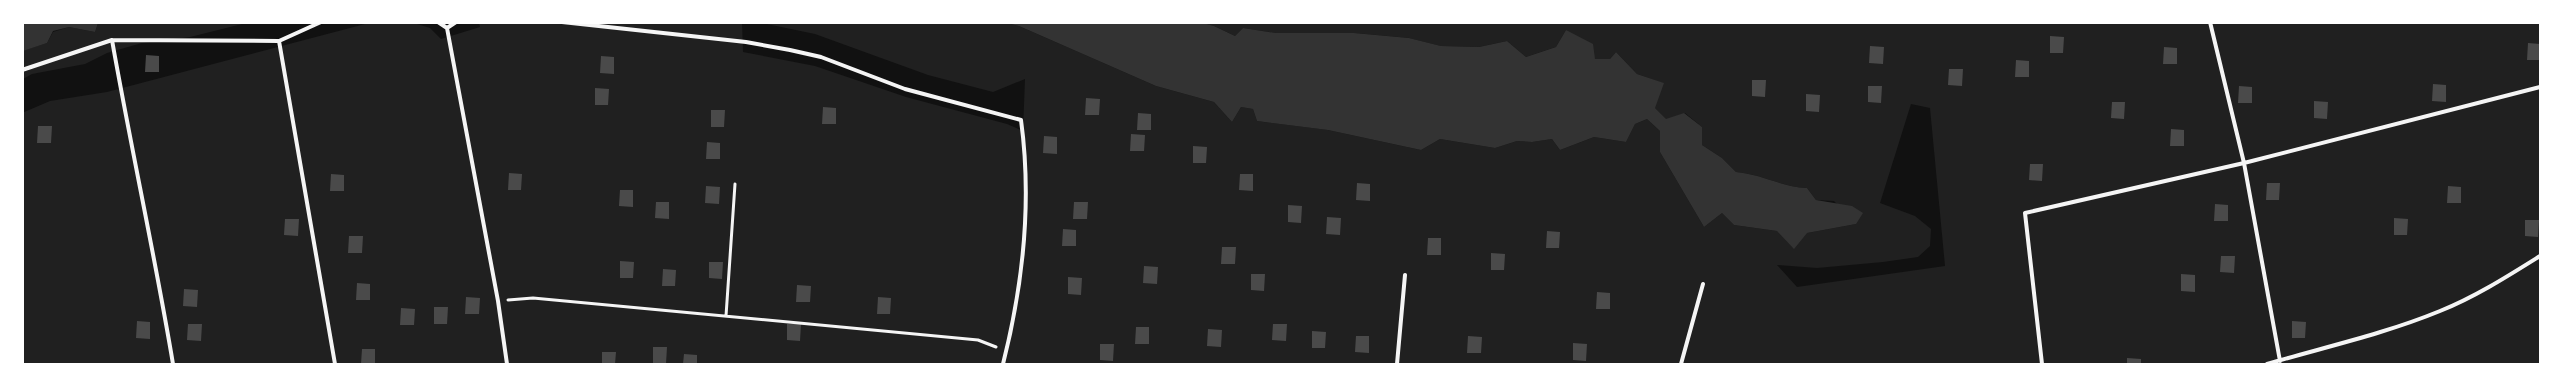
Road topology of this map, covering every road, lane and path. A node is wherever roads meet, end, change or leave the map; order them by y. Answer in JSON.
{"nodes":[{"id":1,"x":321,"y":22,"type":"edge"},
{"id":2,"x":438,"y":22,"type":"edge"},
{"id":3,"x":456,"y":22,"type":"edge"},
{"id":4,"x":562,"y":22,"type":"edge"},
{"id":5,"x":2210,"y":22,"type":"edge"},
{"id":6,"x":447,"y":28,"type":"junction"},
{"id":7,"x":112,"y":40,"type":"junction"},
{"id":8,"x":279,"y":41,"type":"junction"},
{"id":9,"x":22,"y":70,"type":"edge"},
{"id":10,"x":2540,"y":87,"type":"edge"},
{"id":11,"x":2244,"y":163,"type":"junction"},
{"id":12,"x":734,"y":184,"type":"dead end"},
{"id":13,"x":2540,"y":256,"type":"edge"},
{"id":14,"x":1404,"y":275,"type":"dead end"},
{"id":15,"x":1703,"y":284,"type":"dead end"},
{"id":16,"x":498,"y":301,"type":"junction"},
{"id":17,"x":726,"y":316,"type":"junction"},
{"id":18,"x":1006,"y":351,"type":"junction"},
{"id":19,"x":2280,"y":361,"type":"junction"},
{"id":20,"x":173,"y":364,"type":"edge"},
{"id":21,"x":335,"y":364,"type":"edge"},
{"id":22,"x":507,"y":364,"type":"edge"},
{"id":23,"x":1003,"y":364,"type":"edge"},
{"id":24,"x":1397,"y":364,"type":"edge"},
{"id":25,"x":1681,"y":364,"type":"edge"},
{"id":26,"x":2042,"y":364,"type":"edge"},
{"id":27,"x":2267,"y":364,"type":"edge"}],
"edges":[{"from":1,"to":8,"type":"lane"},
{"from":2,"to":6,"type":"lane"},
{"from":3,"to":6,"type":"lane"},
{"from":4,"to":18,"type":"lane"},
{"from":5,"to":11,"type":"lane"},
{"from":6,"to":16,"type":"lane"},
{"from":7,"to":8,"type":"lane"},
{"from":7,"to":9,"type":"lane"},
{"from":7,"to":20,"type":"lane"},
{"from":8,"to":21,"type":"lane"},
{"from":10,"to":11,"type":"lane"},
{"from":11,"to":19,"type":"lane"},
{"from":11,"to":26,"type":"lane"},
{"from":12,"to":17,"type":"path"},
{"from":13,"to":19,"type":"lane"},
{"from":14,"to":24,"type":"lane"},
{"from":15,"to":25,"type":"lane"},
{"from":16,"to":17,"type":"path"},
{"from":16,"to":22,"type":"lane"},
{"from":17,"to":18,"type":"path"},
{"from":18,"to":23,"type":"lane"},
{"from":19,"to":27,"type":"lane"}]}
